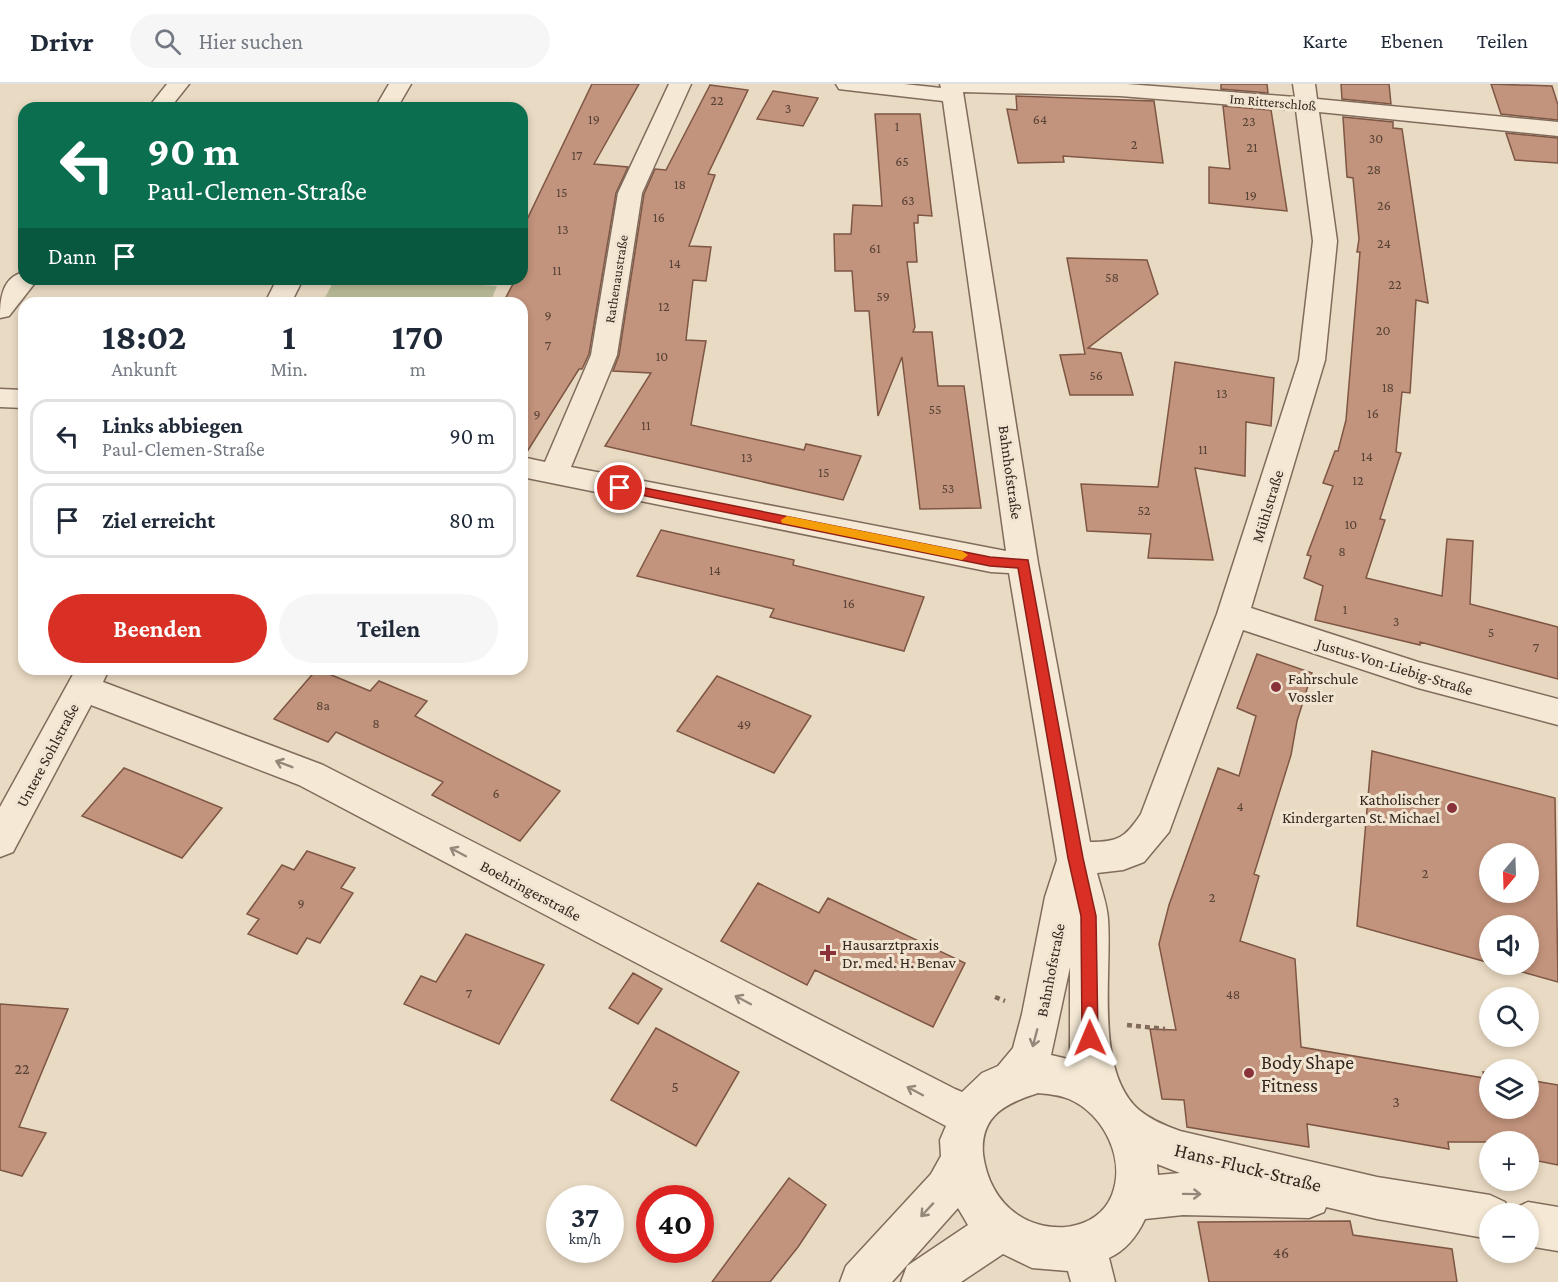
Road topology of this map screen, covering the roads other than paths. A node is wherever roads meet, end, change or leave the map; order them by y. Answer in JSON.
{"nodes":[{"id":1,"x":178,"y":84,"type":"edge"},
{"id":2,"x":400,"y":84,"type":"edge"},
{"id":3,"x":680,"y":84,"type":"edge"},
{"id":4,"x":847,"y":84,"type":"edge"},
{"id":5,"x":951,"y":88,"type":"edge"},
{"id":6,"x":1305,"y":94,"type":"edge"},
{"id":7,"x":164,"y":102,"type":"edge"},
{"id":8,"x":390,"y":102,"type":"edge"},
{"id":9,"x":1558,"y":129,"type":"edge"},
{"id":10,"x":20,"y":285,"type":"edge"},
{"id":11,"x":0,"y":310,"type":"edge"},
{"id":12,"x":0,"y":398,"type":"edge"},
{"id":13,"x":18,"y":399,"type":"edge"},
{"id":14,"x":528,"y":468,"type":"edge"},
{"id":15,"x":554,"y":474,"type":"junction"},
{"id":16,"x":1023,"y":563,"type":"junction"},
{"id":17,"x":1233,"y":614,"type":"junction"},
{"id":18,"x":88,"y":678,"type":"edge"},
{"id":19,"x":1558,"y":712,"type":"edge"},
{"id":20,"x":0,"y":841,"type":"edge"},
{"id":21,"x":1075,"y":858,"type":"junction"},
{"id":22,"x":1014,"y":1076,"type":"junction"},
{"id":23,"x":1116,"y":1113,"type":"junction"},
{"id":24,"x":969,"y":1115,"type":"junction"},
{"id":25,"x":961,"y":1163,"type":"junction"},
{"id":26,"x":1377,"y":1198,"type":"junction"},
{"id":27,"x":1134,"y":1199,"type":"junction"},
{"id":28,"x":1479,"y":1215,"type":"edge"},
{"id":29,"x":1539,"y":1226,"type":"edge"},
{"id":30,"x":1558,"y":1229,"type":"edge"},
{"id":31,"x":1004,"y":1232,"type":"junction"},
{"id":32,"x":1089,"y":1265,"type":"edge"},
{"id":33,"x":862,"y":1282,"type":"edge"},
{"id":34,"x":923,"y":1282,"type":"edge"}],
"edges":[{"from":1,"to":7,"type":"street"},
{"from":2,"to":8,"type":"street"},
{"from":3,"to":15,"type":"street","name":"Rathenaustraße"},
{"from":4,"to":5,"type":"street","name":"Im Ritterschloß"},
{"from":5,"to":6,"type":"street","name":"Im Ritterschloß"},
{"from":5,"to":16,"type":"street","name":"Bahnhofstraße"},
{"from":6,"to":9,"type":"street","name":"Im Ritterschloß"},
{"from":6,"to":17,"type":"street","name":"Mühlstraße"},
{"from":10,"to":11,"type":"street"},
{"from":12,"to":13,"type":"street"},
{"from":14,"to":15,"type":"street"},
{"from":15,"to":16,"type":"street"},
{"from":16,"to":21,"type":"street","name":"Bahnhofstraße"},
{"from":17,"to":19,"type":"street","name":"Justus-Von-Liebig-Straße"},
{"from":17,"to":21,"type":"street","name":"Mühlstraße"},
{"from":18,"to":20,"type":"street","name":"Untere Sohlstraße"},
{"from":24,"to":18,"type":"street","name":"Boehringerstraße","one_way":true},
{"from":21,"to":22,"type":"street","name":"Bahnhofstraße","one_way":true},
{"from":21,"to":23,"type":"street","name":"Bahnhofstraße"},
{"from":22,"to":23,"type":"street","name":"Bahnhofstraße"},
{"from":22,"to":24,"type":"street","name":"Bahnhofstraße"},
{"from":23,"to":26,"type":"street","name":"Hans-Fluck-Straße"},
{"from":23,"to":27,"type":"street","name":"Bahnhofstraße"},
{"from":24,"to":25,"type":"street","name":"Bahnhofstraße"},
{"from":25,"to":31,"type":"street","name":"Bahnhofstraße"},
{"from":25,"to":33,"type":"street","one_way":true},
{"from":27,"to":26,"type":"street","name":"Hans-Fluck-Straße","one_way":true},
{"from":26,"to":28,"type":"street","name":"Hans-Fluck-Straße"},
{"from":27,"to":32,"type":"street","name":"Bahnhofstraße"},
{"from":29,"to":30,"type":"street"},
{"from":31,"to":32,"type":"street","name":"Bahnhofstraße"},
{"from":31,"to":34,"type":"street"}]}
